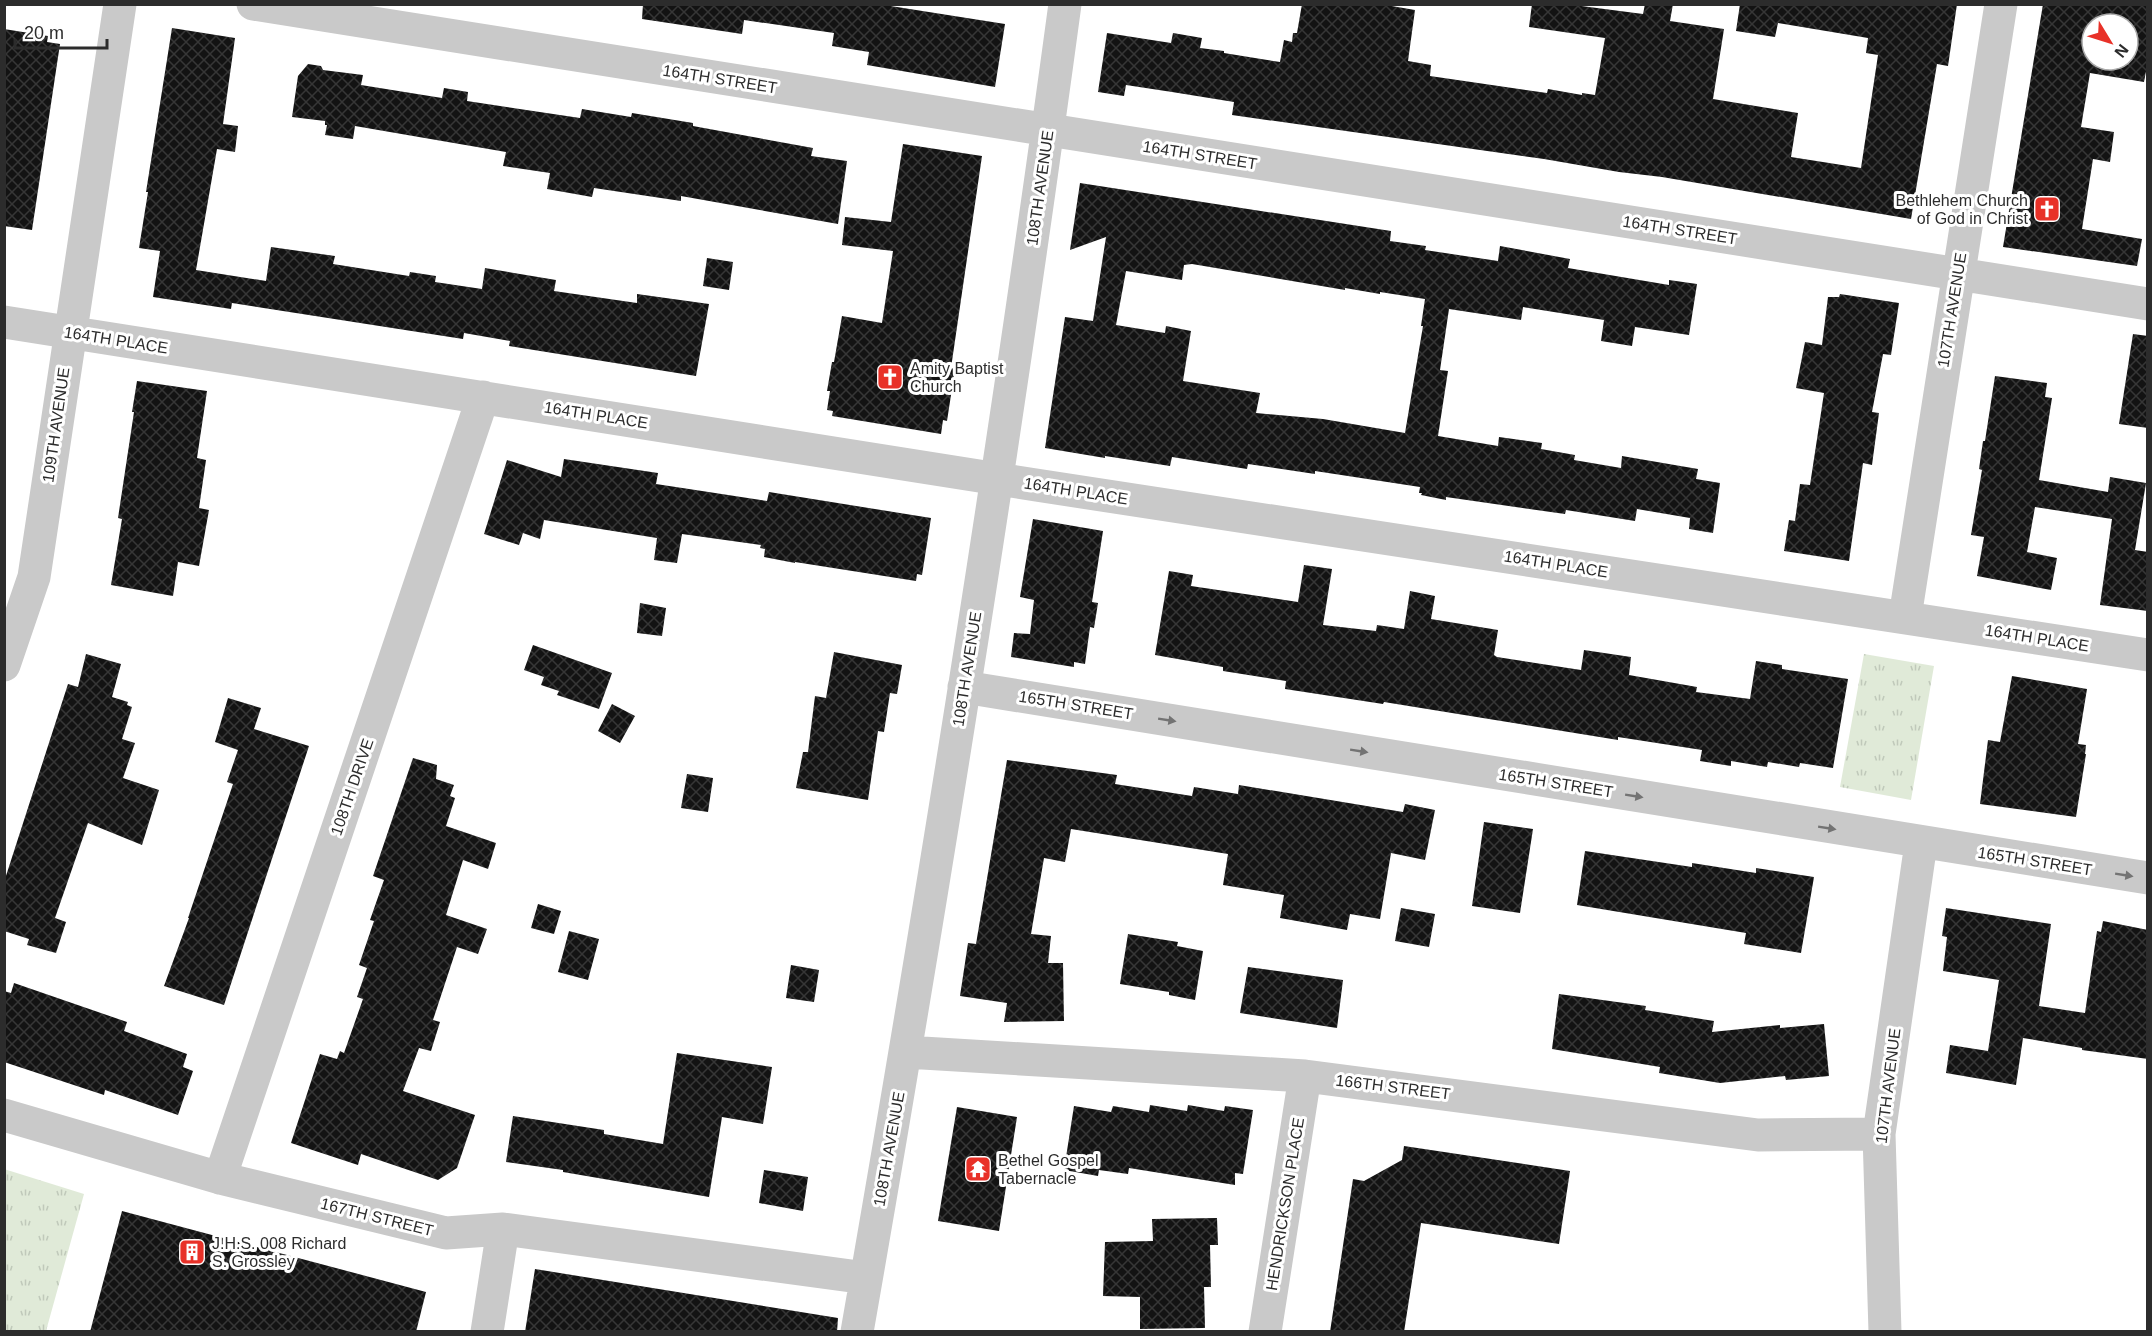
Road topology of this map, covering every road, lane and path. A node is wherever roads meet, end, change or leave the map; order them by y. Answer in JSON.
{"nodes":[{"id":1,"x":120,"y":4,"type":"edge"},
{"id":2,"x":253,"y":4,"type":"edge"},
{"id":3,"x":1065,"y":4,"type":"edge"},
{"id":4,"x":2001,"y":4,"type":"edge"},
{"id":5,"x":1048,"y":131,"type":"junction"},
{"id":6,"x":1958,"y":273,"type":"junction"},
{"id":7,"x":2148,"y":304,"type":"edge"},
{"id":8,"x":4,"y":322,"type":"edge"},
{"id":9,"x":70,"y":333,"type":"junction"},
{"id":10,"x":483,"y":397,"type":"junction"},
{"id":11,"x":998,"y":479,"type":"junction"},
{"id":12,"x":1905,"y":617,"type":"junction"},
{"id":13,"x":2148,"y":655,"type":"edge"},
{"id":14,"x":4,"y":665,"type":"edge"},
{"id":15,"x":964,"y":687,"type":"junction"},
{"id":16,"x":1921,"y":843,"type":"junction"},
{"id":17,"x":2148,"y":878,"type":"edge"},
{"id":18,"x":906,"y":1052,"type":"junction"},
{"id":19,"x":1305,"y":1076,"type":"junction"},
{"id":20,"x":4,"y":1115,"type":"edge"},
{"id":21,"x":1879,"y":1134,"type":"junction"},
{"id":22,"x":220,"y":1178,"type":"junction"},
{"id":23,"x":503,"y":1229,"type":"junction"},
{"id":24,"x":866,"y":1278,"type":"junction"},
{"id":25,"x":487,"y":1332,"type":"edge"},
{"id":26,"x":857,"y":1332,"type":"edge"},
{"id":27,"x":1265,"y":1332,"type":"edge"},
{"id":28,"x":1885,"y":1332,"type":"edge"}],
"edges":[{"from":1,"to":9,"type":"street","name":"109TH AVENUE"},
{"from":2,"to":5,"type":"street","name":"164TH STREET"},
{"from":3,"to":5,"type":"street","name":"108TH AVENUE"},
{"from":4,"to":6,"type":"street","name":"107TH AVENUE"},
{"from":5,"to":6,"type":"street","name":"164TH STREET"},
{"from":5,"to":11,"type":"street","name":"108TH AVENUE"},
{"from":6,"to":7,"type":"street","name":"164TH STREET"},
{"from":6,"to":12,"type":"street","name":"107TH AVENUE"},
{"from":8,"to":9,"type":"street","name":"164TH PLACE"},
{"from":9,"to":10,"type":"street","name":"164TH PLACE"},
{"from":9,"to":14,"type":"street","name":"109TH AVENUE"},
{"from":10,"to":11,"type":"street","name":"164TH PLACE"},
{"from":10,"to":22,"type":"street","name":"108TH DRIVE"},
{"from":11,"to":12,"type":"street","name":"164TH PLACE"},
{"from":11,"to":15,"type":"street","name":"108TH AVENUE"},
{"from":12,"to":13,"type":"street","name":"164TH PLACE"},
{"from":15,"to":16,"type":"street","name":"165TH STREET","one_way":true},
{"from":15,"to":18,"type":"street","name":"108TH AVENUE"},
{"from":16,"to":17,"type":"street","name":"165TH STREET","one_way":true},
{"from":16,"to":21,"type":"street","name":"107TH AVENUE"},
{"from":18,"to":19,"type":"street","name":"166TH STREET"},
{"from":18,"to":24,"type":"street","name":"108TH AVENUE"},
{"from":19,"to":21,"type":"street","name":"166TH STREET"},
{"from":19,"to":27,"type":"street","name":"HENDRICKSON PLACE"},
{"from":20,"to":22,"type":"street","name":"167TH STREET"},
{"from":21,"to":28,"type":"street","name":"107TH AVENUE"},
{"from":22,"to":23,"type":"street","name":"167TH STREET"},
{"from":23,"to":24,"type":"street","name":"167TH STREET"},
{"from":23,"to":25,"type":"street"},
{"from":24,"to":26,"type":"street","name":"108TH AVENUE"}]}
